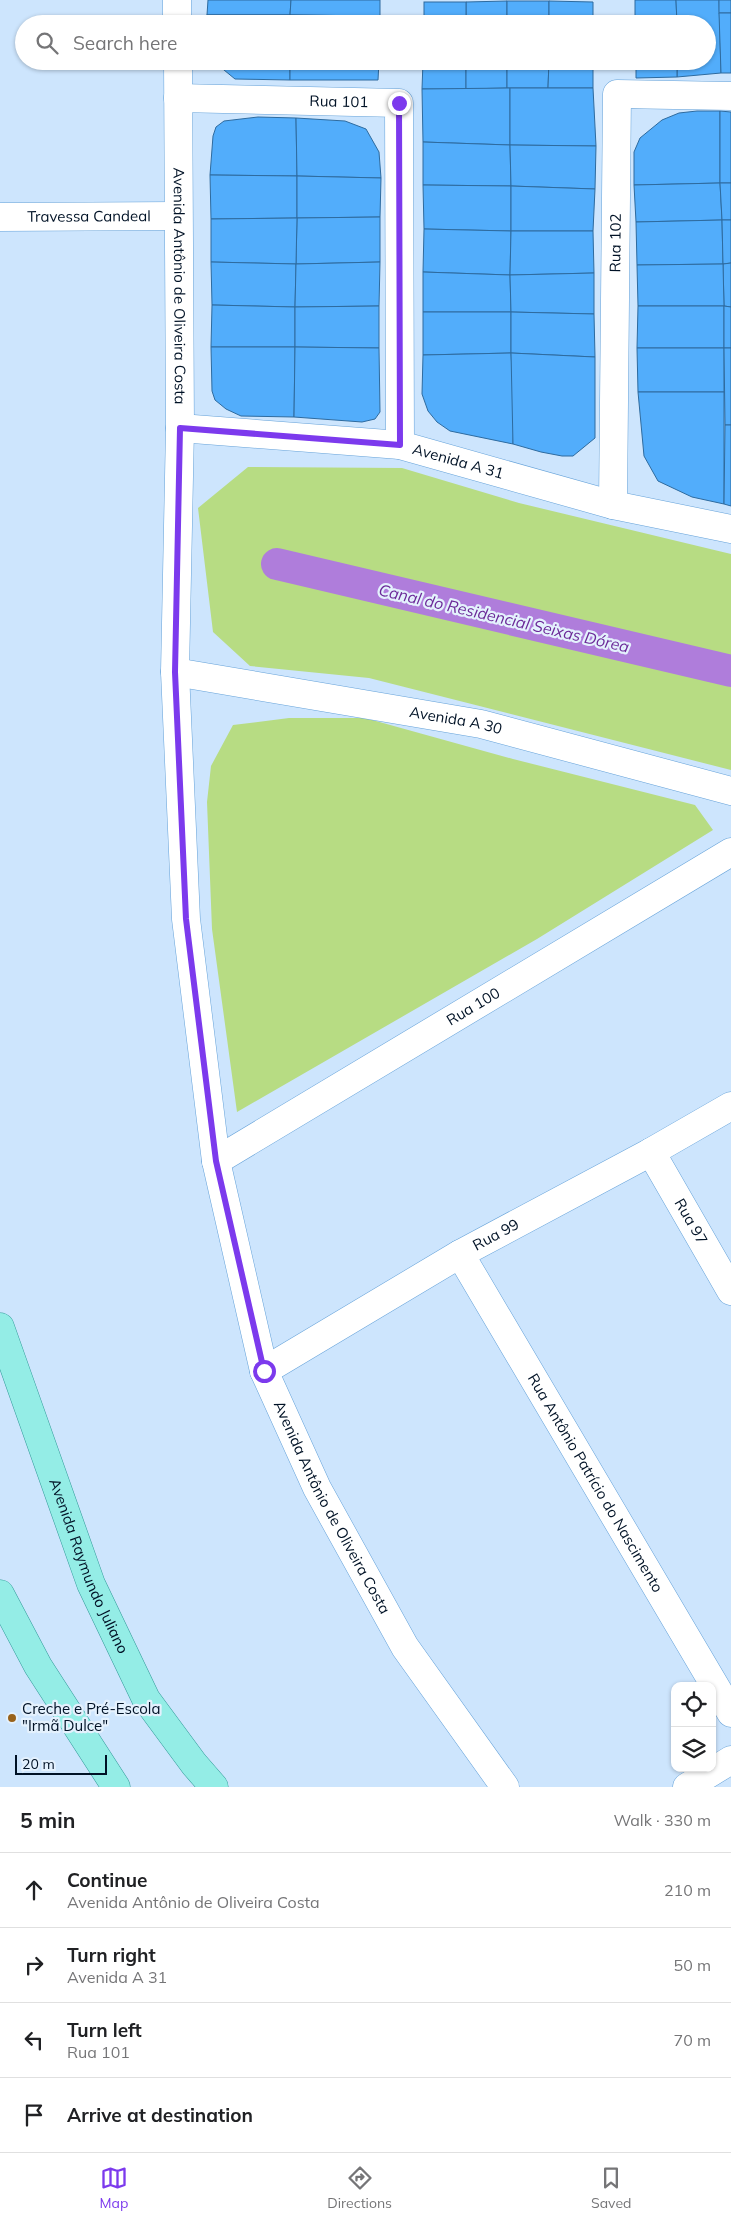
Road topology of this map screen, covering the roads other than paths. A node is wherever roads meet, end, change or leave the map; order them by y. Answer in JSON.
{"nodes":[{"id":1,"x":177,"y":0,"type":"edge"},
{"id":2,"x":178,"y":15,"type":"edge"},
{"id":3,"x":178,"y":70,"type":"edge"},
{"id":4,"x":731,"y":96,"type":"edge"},
{"id":5,"x":178,"y":98,"type":"junction"},
{"id":6,"x":178,"y":216,"type":"junction"},
{"id":7,"x":0,"y":217,"type":"edge"},
{"id":8,"x":180,"y":428,"type":"junction"},
{"id":9,"x":400,"y":445,"type":"junction"},
{"id":10,"x":613,"y":505,"type":"junction"},
{"id":11,"x":731,"y":530,"type":"edge"},
{"id":12,"x":175,"y":672,"type":"junction"},
{"id":13,"x":731,"y":791,"type":"edge"},
{"id":14,"x":731,"y":852,"type":"edge"},
{"id":15,"x":731,"y":1106,"type":"edge"},
{"id":16,"x":651,"y":1152,"type":"junction"},
{"id":17,"x":216,"y":1161,"type":"junction"},
{"id":18,"x":460,"y":1254,"type":"junction"},
{"id":19,"x":731,"y":1291,"type":"edge"},
{"id":20,"x":0,"y":1327,"type":"edge"},
{"id":21,"x":264,"y":1371,"type":"junction"},
{"id":22,"x":0,"y":1594,"type":"edge"},
{"id":23,"x":731,"y":1713,"type":"edge"},
{"id":24,"x":731,"y":1760,"type":"edge"},
{"id":25,"x":116,"y":1787,"type":"edge"},
{"id":26,"x":214,"y":1787,"type":"edge"},
{"id":27,"x":505,"y":1787,"type":"edge"},
{"id":28,"x":687,"y":1787,"type":"edge"}],
"edges":[{"from":1,"to":2,"type":"street"},
{"from":3,"to":5,"type":"street","name":"Avenida Antônio de Oliveira Costa"},
{"from":4,"to":10,"type":"street","name":"Rua 102"},
{"from":5,"to":6,"type":"street","name":"Avenida Antônio de Oliveira Costa"},
{"from":5,"to":9,"type":"street","name":"Rua 101"},
{"from":6,"to":7,"type":"street","name":"Travessa Candeal"},
{"from":6,"to":8,"type":"street","name":"Avenida Antônio de Oliveira Costa"},
{"from":8,"to":9,"type":"street","name":"Avenida A 31"},
{"from":8,"to":12,"type":"street","name":"Avenida Antônio de Oliveira Costa"},
{"from":9,"to":10,"type":"street","name":"Avenida A 31"},
{"from":10,"to":11,"type":"street","name":"Avenida A 31"},
{"from":12,"to":13,"type":"street","name":"Avenida A 30"},
{"from":12,"to":17,"type":"street","name":"Avenida Antônio de Oliveira Costa"},
{"from":14,"to":17,"type":"street","name":"Rua 100"},
{"from":15,"to":16,"type":"street","name":"Rua 99"},
{"from":16,"to":18,"type":"street","name":"Rua 99"},
{"from":16,"to":19,"type":"street","name":"Rua 97"},
{"from":17,"to":21,"type":"street","name":"Avenida Antônio de Oliveira Costa"},
{"from":18,"to":21,"type":"street","name":"Rua 99"},
{"from":18,"to":23,"type":"street","name":"Rua Antônio Patrício do Nascimento"},
{"from":20,"to":26,"type":"main road","name":"Avenida Raymundo Juliano"},
{"from":21,"to":27,"type":"street","name":"Avenida Antônio de Oliveira Costa"},
{"from":22,"to":25,"type":"main road"},
{"from":24,"to":28,"type":"street"}]}
